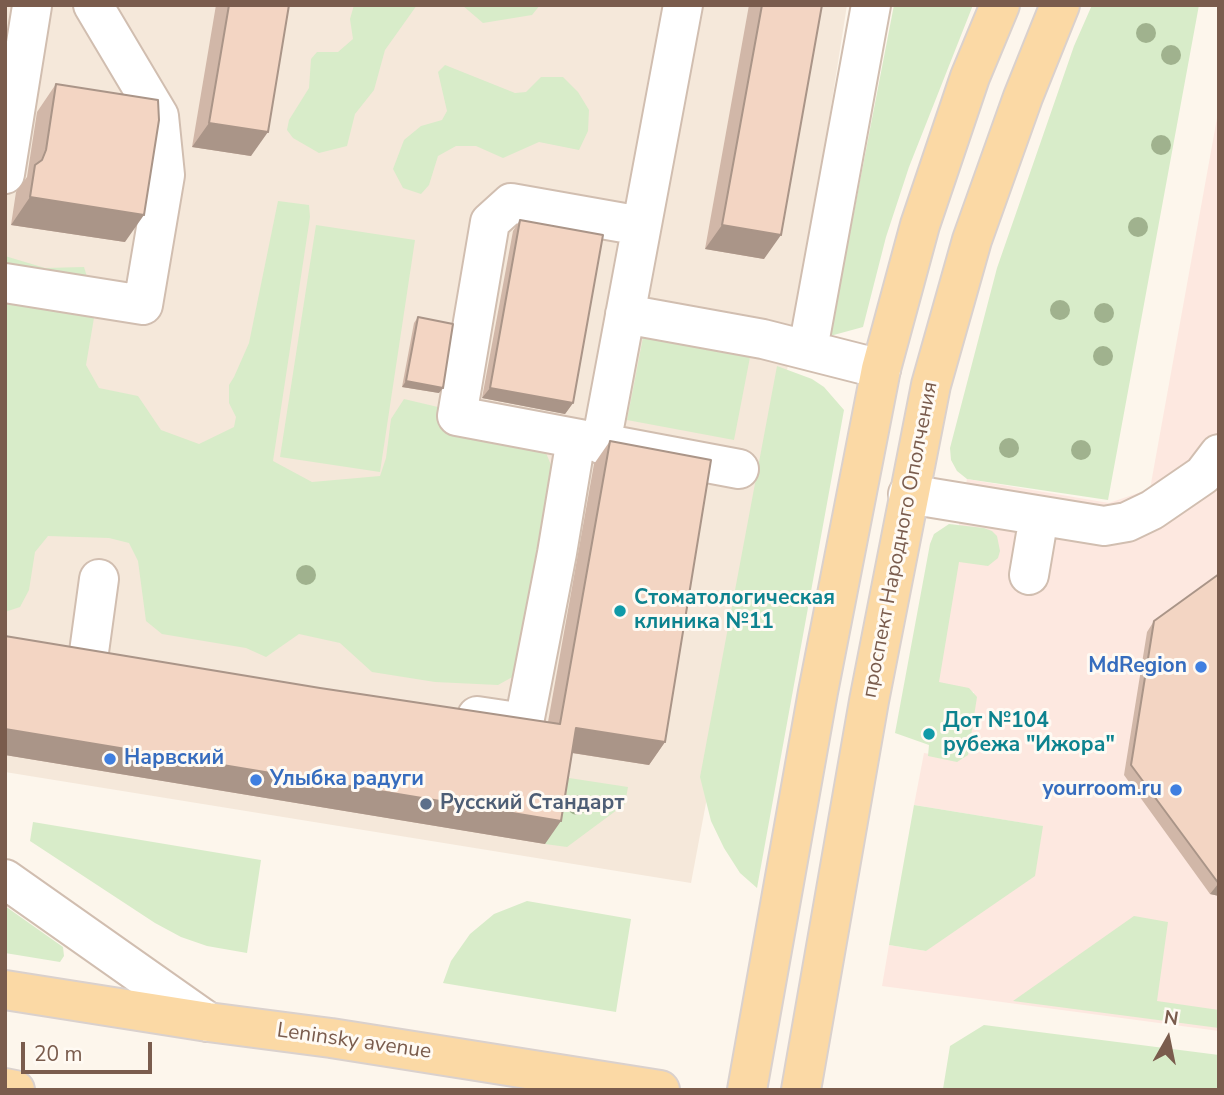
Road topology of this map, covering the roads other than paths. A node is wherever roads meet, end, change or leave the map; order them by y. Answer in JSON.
{"nodes":[{"id":1,"x":41,"y":5,"type":"edge"},
{"id":2,"x":93,"y":5,"type":"edge"},
{"id":3,"x":683,"y":5,"type":"edge"},
{"id":4,"x":871,"y":5,"type":"edge"},
{"id":5,"x":1000,"y":5,"type":"edge"},
{"id":6,"x":1060,"y":5,"type":"edge"},
{"id":7,"x":30,"y":6,"type":"edge"},
{"id":8,"x":5,"y":174,"type":"edge"},
{"id":9,"x":641,"y":226,"type":"junction"},
{"id":10,"x":5,"y":283,"type":"edge"},
{"id":11,"x":625,"y":314,"type":"junction"},
{"id":12,"x":808,"y":349,"type":"junction"},
{"id":13,"x":881,"y":369,"type":"junction"},
{"id":14,"x":588,"y":441,"type":"junction"},
{"id":15,"x":1219,"y":454,"type":"edge"},
{"id":16,"x":739,"y":469,"type":"dead end"},
{"id":17,"x":908,"y":494,"type":"junction"},
{"id":18,"x":1039,"y":516,"type":"junction"},
{"id":19,"x":1030,"y":575,"type":"dead end"},
{"id":20,"x":99,"y":579,"type":"dead end"},
{"id":21,"x":89,"y":652,"type":"edge"},
{"id":22,"x":442,"y":710,"type":"edge"},
{"id":23,"x":5,"y":879,"type":"edge"},
{"id":24,"x":5,"y":990,"type":"edge"},
{"id":25,"x":208,"y":1022,"type":"junction"},
{"id":26,"x":5,"y":1088,"type":"edge"},
{"id":27,"x":15,"y":1090,"type":"edge"},
{"id":28,"x":660,"y":1090,"type":"edge"},
{"id":29,"x":747,"y":1090,"type":"edge"},
{"id":30,"x":800,"y":1090,"type":"edge"}],
"edges":[{"from":1,"to":7,"type":"street"},
{"from":2,"to":10,"type":"street"},
{"from":3,"to":9,"type":"street"},
{"from":4,"to":12,"type":"street"},
{"from":5,"to":13,"type":"main road"},
{"from":6,"to":17,"type":"main road","name":"проспект Народного Ополчения"},
{"from":7,"to":8,"type":"street"},
{"from":9,"to":11,"type":"street"},
{"from":9,"to":14,"type":"street"},
{"from":11,"to":12,"type":"street"},
{"from":11,"to":14,"type":"street"},
{"from":12,"to":13,"type":"street"},
{"from":13,"to":29,"type":"main road"},
{"from":14,"to":16,"type":"street"},
{"from":14,"to":22,"type":"street"},
{"from":15,"to":18,"type":"street"},
{"from":17,"to":18,"type":"street"},
{"from":17,"to":30,"type":"main road","name":"проспект Народного Ополчения"},
{"from":18,"to":19,"type":"street"},
{"from":20,"to":21,"type":"street"},
{"from":23,"to":25,"type":"street"},
{"from":24,"to":25,"type":"main road","name":"Leninsky avenue"},
{"from":25,"to":28,"type":"main road","name":"Leninsky avenue"},
{"from":26,"to":27,"type":"main road"}]}
